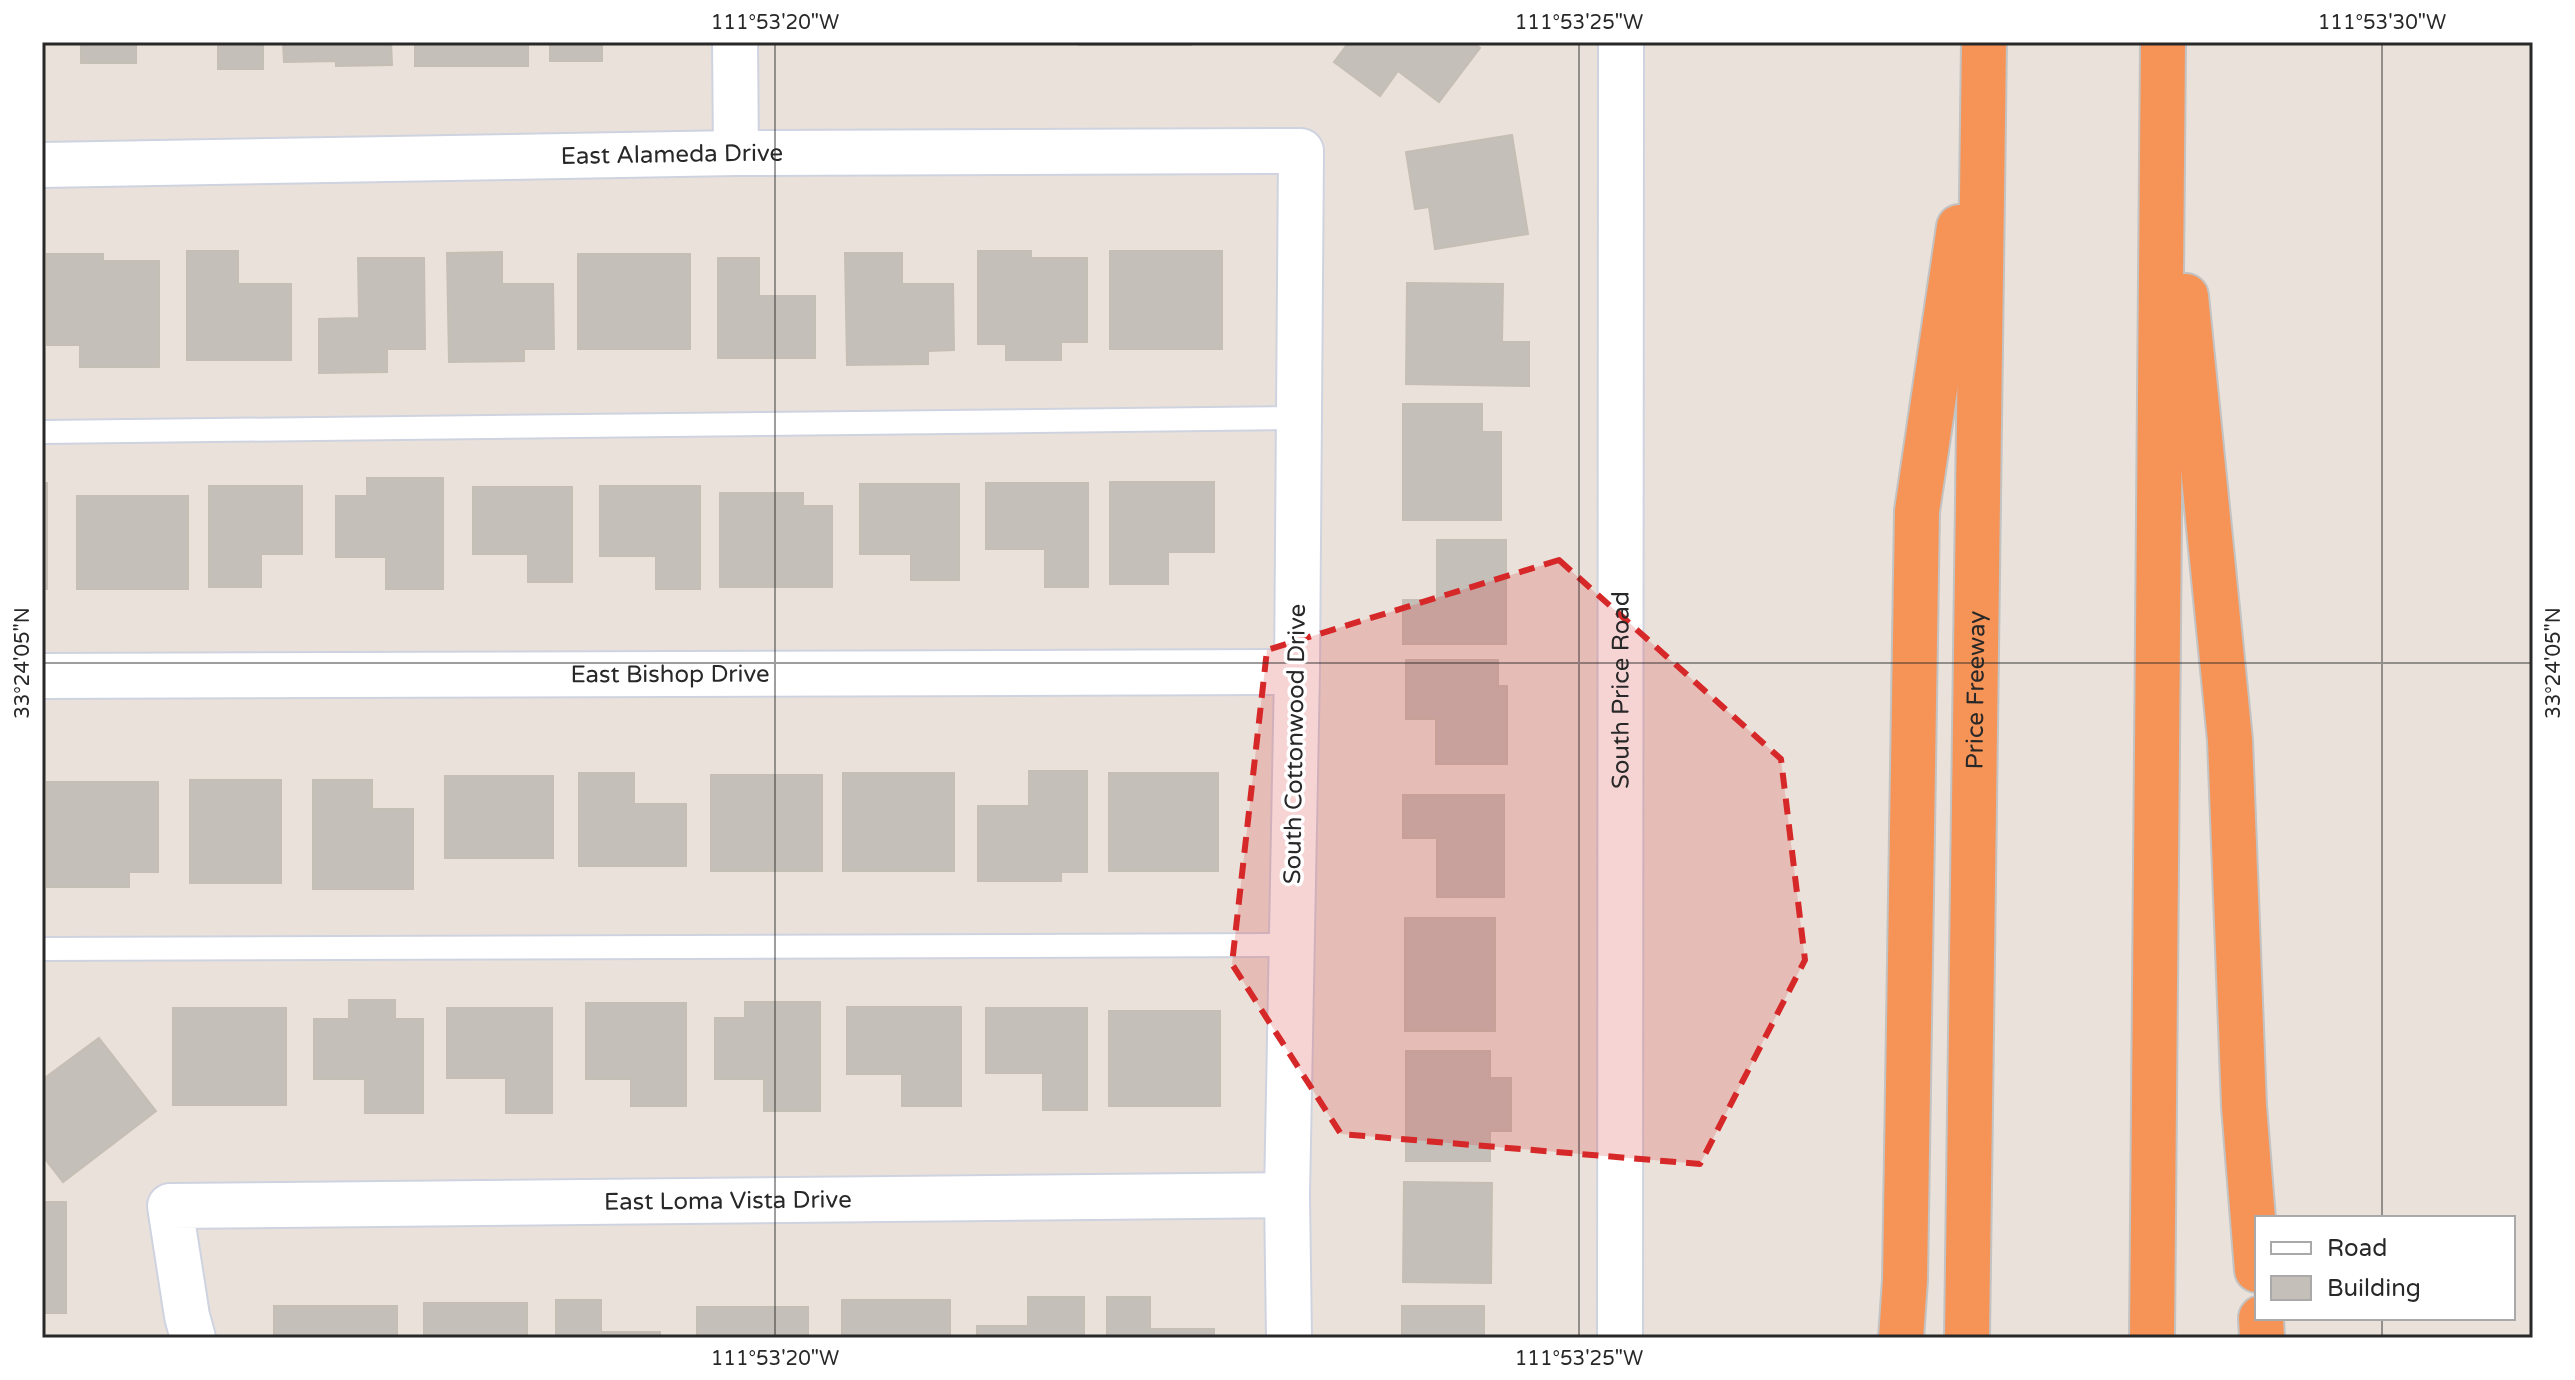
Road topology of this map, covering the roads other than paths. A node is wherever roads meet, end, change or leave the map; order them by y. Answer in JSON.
{"nodes":[{"id":1,"x":735,"y":42,"type":"edge"},
{"id":2,"x":1621,"y":42,"type":"edge"},
{"id":3,"x":1984,"y":50,"type":"edge"},
{"id":4,"x":2163,"y":56,"type":"edge"},
{"id":5,"x":1301,"y":151,"type":"joint"},
{"id":6,"x":736,"y":153,"type":"junction"},
{"id":7,"x":42,"y":165,"type":"edge"},
{"id":8,"x":1299,"y":418,"type":"junction"},
{"id":9,"x":42,"y":432,"type":"edge"},
{"id":10,"x":1297,"y":672,"type":"junction"},
{"id":11,"x":42,"y":676,"type":"edge"},
{"id":12,"x":1292,"y":945,"type":"junction"},
{"id":13,"x":42,"y":949,"type":"edge"},
{"id":14,"x":1287,"y":1195,"type":"junction"},
{"id":15,"x":2255,"y":1245,"type":"edge"},
{"id":16,"x":193,"y":1338,"type":"edge"},
{"id":17,"x":1289,"y":1338,"type":"edge"},
{"id":18,"x":1620,"y":1338,"type":"edge"},
{"id":19,"x":1901,"y":1338,"type":"edge"},
{"id":20,"x":1967,"y":1338,"type":"edge"},
{"id":21,"x":2152,"y":1338,"type":"edge"}],
"edges":[{"from":1,"to":6,"type":"street"},
{"from":2,"to":18,"type":"street","name":"South Price Road"},
{"from":3,"to":19,"type":"highway"},
{"from":3,"to":20,"type":"highway","name":"Price Freeway"},
{"from":4,"to":15,"type":"highway"},
{"from":4,"to":21,"type":"highway"},
{"from":5,"to":6,"type":"street","name":"East Alameda Drive"},
{"from":5,"to":8,"type":"street","name":"South Cottonwood Drive"},
{"from":6,"to":7,"type":"street","name":"East Alameda Drive"},
{"from":8,"to":9,"type":"lane"},
{"from":8,"to":10,"type":"street","name":"South Cottonwood Drive"},
{"from":10,"to":11,"type":"street","name":"East Bishop Drive"},
{"from":10,"to":12,"type":"street","name":"South Cottonwood Drive"},
{"from":12,"to":13,"type":"lane"},
{"from":12,"to":14,"type":"street","name":"South Cottonwood Drive"},
{"from":14,"to":16,"type":"street","name":"East Loma Vista Drive"},
{"from":14,"to":17,"type":"street","name":"South Cottonwood Drive"}]}
